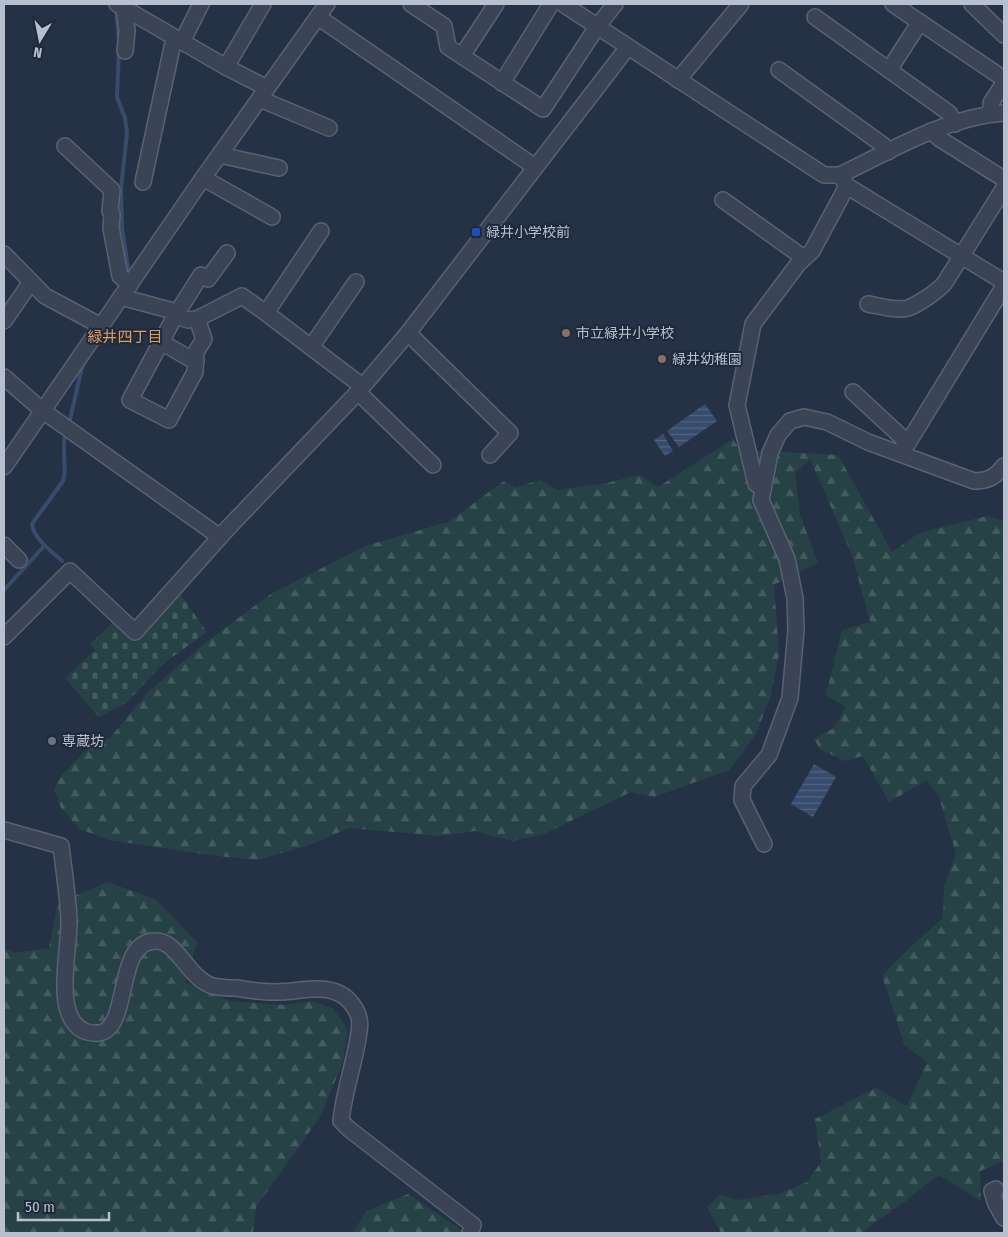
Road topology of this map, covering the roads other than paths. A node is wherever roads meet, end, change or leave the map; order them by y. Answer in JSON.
{"nodes":[{"id":1,"x":202,"y":4,"type":"edge"},
{"id":2,"x":263,"y":4,"type":"edge"},
{"id":3,"x":327,"y":4,"type":"edge"},
{"id":4,"x":411,"y":4,"type":"edge"},
{"id":5,"x":496,"y":4,"type":"edge"},
{"id":6,"x":551,"y":4,"type":"edge"},
{"id":7,"x":563,"y":4,"type":"edge"},
{"id":8,"x":615,"y":4,"type":"edge"},
{"id":9,"x":741,"y":4,"type":"edge"},
{"id":10,"x":893,"y":4,"type":"edge"},
{"id":11,"x":972,"y":4,"type":"edge"},
{"id":12,"x":120,"y":6,"type":"edge"},
{"id":13,"x":318,"y":17,"type":"junction"},
{"id":14,"x":815,"y":17,"type":"dead end"},
{"id":15,"x":920,"y":22,"type":"junction"},
{"id":16,"x":597,"y":27,"type":"junction"},
{"id":17,"x":1004,"y":35,"type":"edge"},
{"id":18,"x":178,"y":40,"type":"junction"},
{"id":19,"x":628,"y":47,"type":"junction"},
{"id":20,"x":125,"y":51,"type":"dead end"},
{"id":21,"x":462,"y":56,"type":"junction"},
{"id":22,"x":226,"y":67,"type":"junction"},
{"id":23,"x":779,"y":70,"type":"dead end"},
{"id":24,"x":889,"y":70,"type":"junction"},
{"id":25,"x":678,"y":80,"type":"junction"},
{"id":26,"x":1004,"y":81,"type":"edge"},
{"id":27,"x":502,"y":84,"type":"junction"},
{"id":28,"x":263,"y":94,"type":"junction"},
{"id":29,"x":998,"y":114,"type":"edge"},
{"id":30,"x":955,"y":124,"type":"junction"},
{"id":31,"x":329,"y":128,"type":"dead end"},
{"id":32,"x":932,"y":131,"type":"junction"},
{"id":33,"x":65,"y":146,"type":"dead end"},
{"id":34,"x":888,"y":152,"type":"junction"},
{"id":35,"x":220,"y":154,"type":"junction"},
{"id":36,"x":534,"y":167,"type":"junction"},
{"id":37,"x":279,"y":168,"type":"dead end"},
{"id":38,"x":203,"y":178,"type":"junction"},
{"id":39,"x":1004,"y":179,"type":"edge"},
{"id":40,"x":844,"y":181,"type":"junction"},
{"id":41,"x":143,"y":182,"type":"dead end"},
{"id":42,"x":1004,"y":188,"type":"edge"},
{"id":43,"x":723,"y":200,"type":"dead end"},
{"id":44,"x":272,"y":217,"type":"dead end"},
{"id":45,"x":321,"y":231,"type":"dead end"},
{"id":46,"x":227,"y":253,"type":"dead end"},
{"id":47,"x":4,"y":254,"type":"edge"},
{"id":48,"x":962,"y":256,"type":"junction"},
{"id":49,"x":804,"y":258,"type":"junction"},
{"id":50,"x":31,"y":282,"type":"junction"},
{"id":51,"x":356,"y":282,"type":"dead end"},
{"id":52,"x":1004,"y":282,"type":"edge"},
{"id":53,"x":1004,"y":286,"type":"edge"},
{"id":54,"x":126,"y":291,"type":"junction"},
{"id":55,"x":868,"y":304,"type":"dead end"},
{"id":56,"x":266,"y":312,"type":"junction"},
{"id":57,"x":176,"y":314,"type":"junction"},
{"id":58,"x":197,"y":319,"type":"junction"},
{"id":59,"x":4,"y":321,"type":"edge"},
{"id":60,"x":101,"y":326,"type":"junction"},
{"id":61,"x":408,"y":332,"type":"junction"},
{"id":62,"x":161,"y":342,"type":"junction"},
{"id":63,"x":311,"y":347,"type":"junction"},
{"id":64,"x":196,"y":362,"type":"junction"},
{"id":65,"x":4,"y":377,"type":"edge"},
{"id":66,"x":360,"y":389,"type":"junction"},
{"id":67,"x":853,"y":392,"type":"dead end"},
{"id":68,"x":43,"y":411,"type":"junction"},
{"id":69,"x":903,"y":448,"type":"junction"},
{"id":70,"x":490,"y":455,"type":"dead end"},
{"id":71,"x":433,"y":465,"type":"dead end"},
{"id":72,"x":4,"y":467,"type":"edge"},
{"id":73,"x":1001,"y":476,"type":"edge"},
{"id":74,"x":763,"y":490,"type":"junction"},
{"id":75,"x":220,"y":538,"type":"junction"},
{"id":76,"x":4,"y":545,"type":"edge"},
{"id":77,"x":19,"y":560,"type":"dead end"},
{"id":78,"x":4,"y":637,"type":"edge"},
{"id":79,"x":4,"y":830,"type":"edge"},
{"id":80,"x":764,"y":844,"type":"dead end"},
{"id":81,"x":996,"y":1189,"type":"dead end"},
{"id":82,"x":1004,"y":1218,"type":"edge"},
{"id":83,"x":470,"y":1233,"type":"edge"}],
"edges":[{"from":1,"to":18,"type":"street"},
{"from":2,"to":22,"type":"street"},
{"from":3,"to":13,"type":"street"},
{"from":4,"to":21,"type":"street"},
{"from":5,"to":21,"type":"street"},
{"from":6,"to":27,"type":"street"},
{"from":7,"to":16,"type":"street"},
{"from":8,"to":16,"type":"street"},
{"from":9,"to":25,"type":"street"},
{"from":10,"to":15,"type":"street"},
{"from":11,"to":17,"type":"street"},
{"from":12,"to":18,"type":"street"},
{"from":12,"to":20,"type":"street"},
{"from":13,"to":28,"type":"street"},
{"from":13,"to":36,"type":"street"},
{"from":14,"to":24,"type":"street"},
{"from":15,"to":24,"type":"street"},
{"from":15,"to":26,"type":"street"},
{"from":16,"to":19,"type":"street"},
{"from":16,"to":27,"type":"street"},
{"from":18,"to":22,"type":"street"},
{"from":18,"to":41,"type":"street"},
{"from":19,"to":25,"type":"street"},
{"from":19,"to":36,"type":"street"},
{"from":21,"to":27,"type":"street"},
{"from":22,"to":28,"type":"street"},
{"from":23,"to":34,"type":"street"},
{"from":24,"to":30,"type":"street"},
{"from":25,"to":40,"type":"street"},
{"from":26,"to":29,"type":"street"},
{"from":28,"to":31,"type":"street"},
{"from":28,"to":35,"type":"street"},
{"from":29,"to":30,"type":"street"},
{"from":30,"to":32,"type":"street"},
{"from":32,"to":34,"type":"street"},
{"from":32,"to":39,"type":"street"},
{"from":33,"to":54,"type":"street"},
{"from":34,"to":40,"type":"street"},
{"from":35,"to":37,"type":"street"},
{"from":35,"to":38,"type":"street"},
{"from":36,"to":61,"type":"street"},
{"from":38,"to":44,"type":"street"},
{"from":38,"to":54,"type":"street"},
{"from":40,"to":48,"type":"street"},
{"from":40,"to":49,"type":"street"},
{"from":42,"to":48,"type":"street"},
{"from":43,"to":49,"type":"street"},
{"from":45,"to":56,"type":"street"},
{"from":46,"to":57,"type":"street"},
{"from":47,"to":50,"type":"street"},
{"from":48,"to":52,"type":"street"},
{"from":48,"to":55,"type":"street"},
{"from":49,"to":74,"type":"street"},
{"from":50,"to":59,"type":"street"},
{"from":50,"to":60,"type":"street"},
{"from":51,"to":63,"type":"street"},
{"from":53,"to":69,"type":"street"},
{"from":54,"to":57,"type":"street"},
{"from":54,"to":60,"type":"street"},
{"from":56,"to":58,"type":"street"},
{"from":56,"to":63,"type":"street"},
{"from":57,"to":58,"type":"street"},
{"from":57,"to":62,"type":"street"},
{"from":58,"to":64,"type":"street"},
{"from":60,"to":68,"type":"street"},
{"from":61,"to":66,"type":"street"},
{"from":61,"to":70,"type":"street"},
{"from":62,"to":64,"type":"street"},
{"from":62,"to":64,"type":"street"},
{"from":63,"to":66,"type":"street"},
{"from":65,"to":68,"type":"street"},
{"from":66,"to":71,"type":"street"},
{"from":66,"to":75,"type":"street"},
{"from":67,"to":69,"type":"street"},
{"from":68,"to":72,"type":"street"},
{"from":68,"to":75,"type":"street"},
{"from":69,"to":73,"type":"street"},
{"from":69,"to":74,"type":"street"},
{"from":74,"to":80,"type":"street"},
{"from":75,"to":78,"type":"street"},
{"from":76,"to":77,"type":"street"},
{"from":79,"to":83,"type":"street"},
{"from":81,"to":82,"type":"street"}]}
